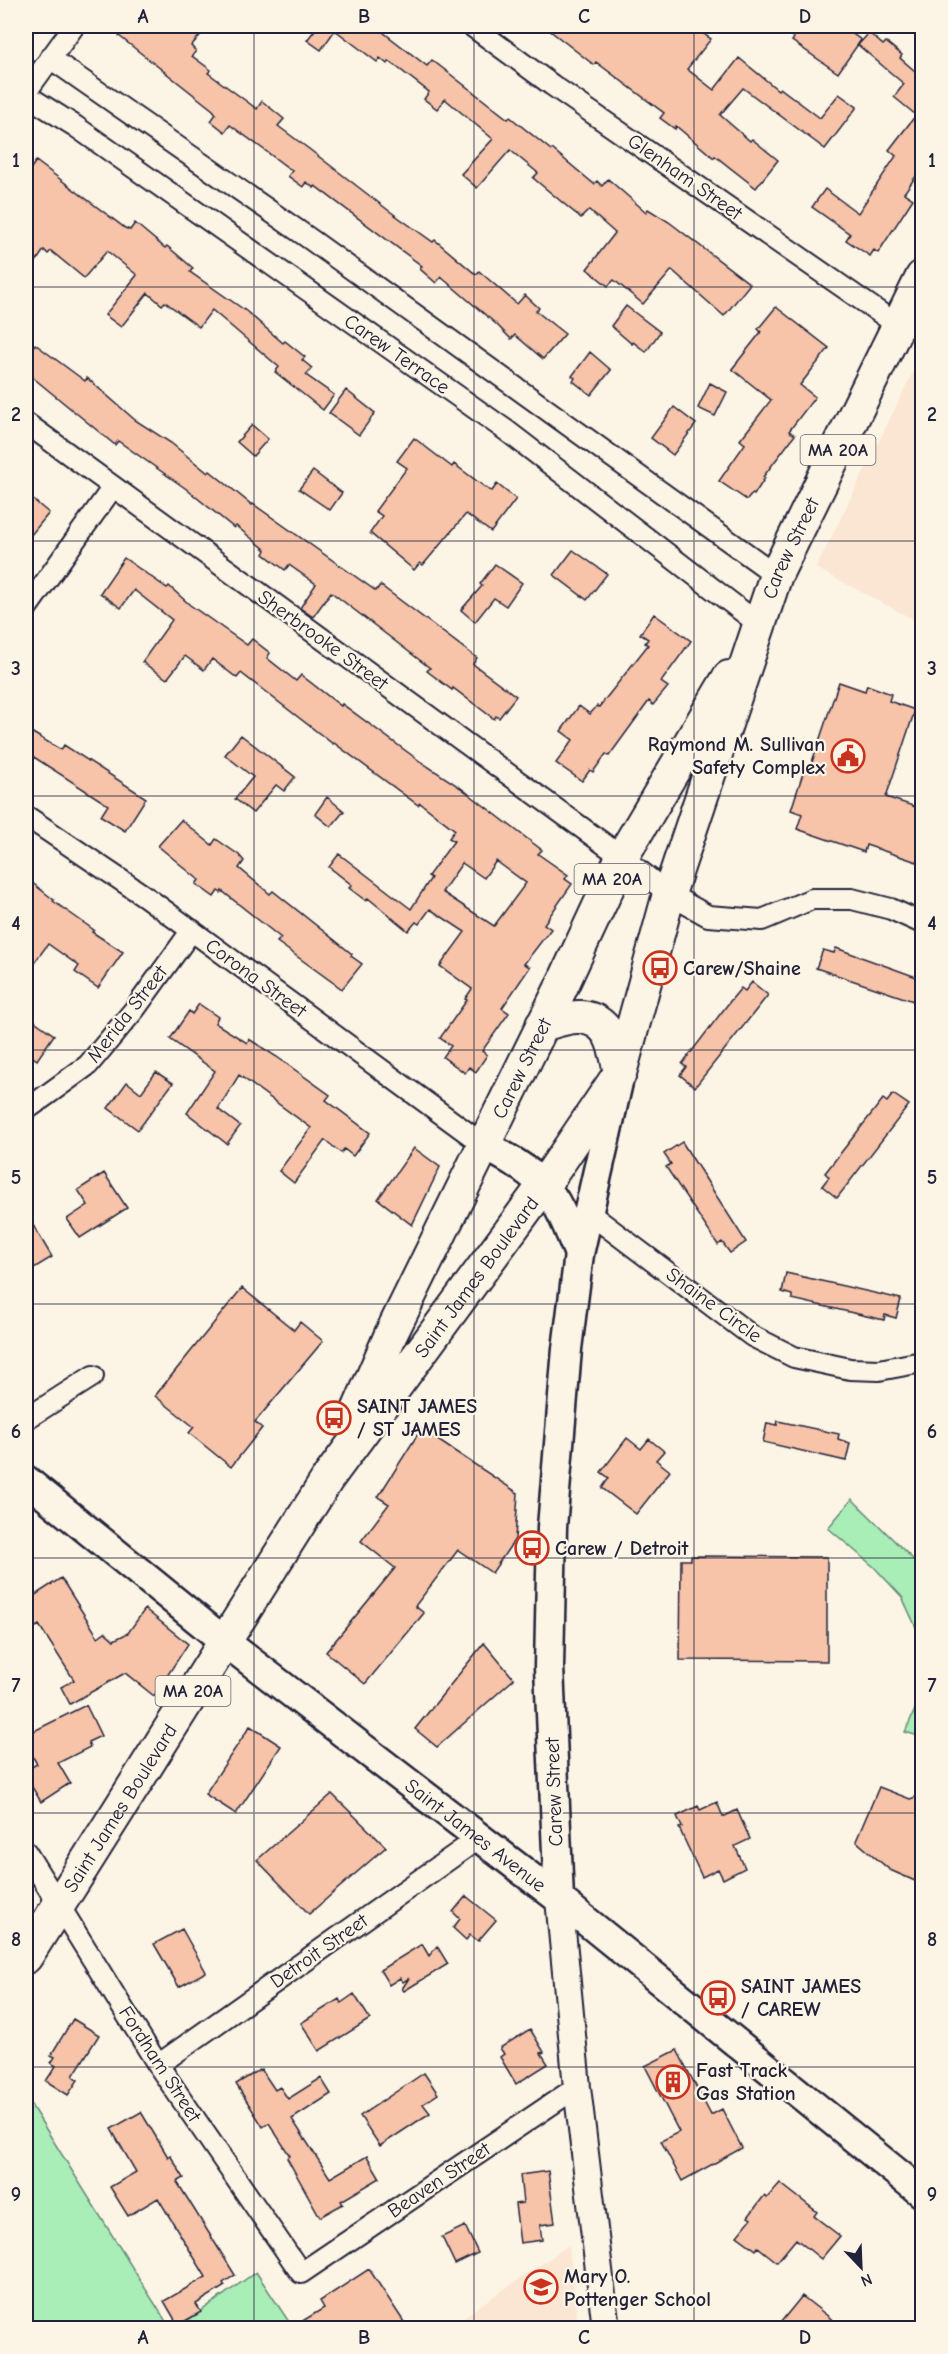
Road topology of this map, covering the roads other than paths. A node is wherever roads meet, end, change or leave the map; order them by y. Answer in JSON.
{"nodes":[{"id":1,"x":74,"y":26,"type":"edge"},
{"id":2,"x":472,"y":26,"type":"edge"},
{"id":3,"x":50,"y":58,"type":"junction"},
{"id":4,"x":26,"y":93,"type":"edge"},
{"id":5,"x":922,"y":277,"type":"edge"},
{"id":6,"x":899,"y":326,"type":"junction"},
{"id":7,"x":26,"y":423,"type":"edge"},
{"id":8,"x":113,"y":487,"type":"junction"},
{"id":9,"x":776,"y":575,"type":"junction"},
{"id":10,"x":26,"y":609,"type":"edge"},
{"id":11,"x":760,"y":625,"type":"junction"},
{"id":12,"x":26,"y":816,"type":"edge"},
{"id":13,"x":622,"y":857,"type":"junction"},
{"id":14,"x":669,"y":894,"type":"junction"},
{"id":15,"x":922,"y":923,"type":"edge"},
{"id":16,"x":192,"y":930,"type":"junction"},
{"id":17,"x":542,"y":1025,"type":"junction"},
{"id":18,"x":620,"y":1073,"type":"junction"},
{"id":19,"x":26,"y":1110,"type":"edge"},
{"id":20,"x":484,"y":1144,"type":"junction"},
{"id":21,"x":544,"y":1185,"type":"junction"},
{"id":22,"x":590,"y":1213,"type":"junction"},
{"id":23,"x":579,"y":1254,"type":"junction"},
{"id":24,"x":922,"y":1362,"type":"edge"},
{"id":25,"x":93,"y":1376,"type":"dead end"},
{"id":26,"x":26,"y":1419,"type":"edge"},
{"id":27,"x":328,"y":1478,"type":"junction"},
{"id":28,"x":26,"y":1480,"type":"edge"},
{"id":29,"x":224,"y":1641,"type":"junction"},
{"id":30,"x":479,"y":1838,"type":"junction"},
{"id":31,"x":26,"y":1852,"type":"edge"},
{"id":32,"x":559,"y":1899,"type":"junction"},
{"id":33,"x":59,"y":1904,"type":"junction"},
{"id":34,"x":26,"y":1957,"type":"edge"},
{"id":35,"x":158,"y":2065,"type":"junction"},
{"id":36,"x":577,"y":2087,"type":"junction"},
{"id":37,"x":922,"y":2193,"type":"edge"},
{"id":38,"x":301,"y":2273,"type":"joint"},
{"id":39,"x":606,"y":2328,"type":"edge"}],
"edges":[{"from":1,"to":3,"type":"street"},
{"from":2,"to":6,"type":"street","name":"Glenham Street"},
{"from":3,"to":4,"type":"street"},
{"from":3,"to":9,"type":"street","name":"Carew Terrace"},
{"from":4,"to":11,"type":"street","name":"Carew Terrace"},
{"from":5,"to":6,"type":"main road","name":"Carew Street","number":"MA 20A"},
{"from":6,"to":9,"type":"main road","name":"Carew Street","number":"MA 20A"},
{"from":7,"to":8,"type":"street","name":"Sherbrooke Street"},
{"from":8,"to":10,"type":"street"},
{"from":8,"to":13,"type":"street","name":"Sherbrooke Street"},
{"from":9,"to":11,"type":"main road","name":"Carew Street","number":"MA 20A"},
{"from":11,"to":13,"type":"main road","name":"Carew Street","number":"MA 20A"},
{"from":11,"to":14,"type":"main road","name":"Carew Street","number":"MA 20A"},
{"from":12,"to":16,"type":"street","name":"Corona Street"},
{"from":13,"to":14,"type":"street"},
{"from":13,"to":17,"type":"main road","name":"Carew Street","number":"MA 20A"},
{"from":14,"to":15,"type":"street"},
{"from":14,"to":18,"type":"main road","name":"Carew Street","number":"MA 20A"},
{"from":16,"to":19,"type":"street","name":"Merida Street"},
{"from":16,"to":20,"type":"street","name":"Corona Street"},
{"from":17,"to":18,"type":"main road"},
{"from":17,"to":20,"type":"main road","name":"Carew Street","number":"MA 20A"},
{"from":18,"to":21,"type":"main road","name":"Saint James Boulevard","number":"MA 20A"},
{"from":18,"to":22,"type":"main road","name":"Carew Street"},
{"from":20,"to":21,"type":"main road"},
{"from":20,"to":27,"type":"main road","name":"Saint James Boulevard","number":"MA 20A"},
{"from":21,"to":23,"type":"main road"},
{"from":21,"to":27,"type":"main road","name":"Saint James Boulevard","number":"MA 20A"},
{"from":22,"to":23,"type":"main road","name":"Carew Street"},
{"from":22,"to":24,"type":"street","name":"Shaine Circle"},
{"from":23,"to":32,"type":"main road","name":"Carew Street"},
{"from":25,"to":26,"type":"street"},
{"from":27,"to":29,"type":"main road","name":"Saint James Boulevard","number":"MA 20A"},
{"from":28,"to":29,"type":"main road","name":"Saint James Avenue"},
{"from":29,"to":30,"type":"main road","name":"Saint James Avenue"},
{"from":29,"to":33,"type":"main road","name":"Saint James Boulevard","number":"MA 20A"},
{"from":30,"to":32,"type":"main road","name":"Saint James Avenue"},
{"from":30,"to":35,"type":"street","name":"Detroit Street"},
{"from":31,"to":33,"type":"street","name":"Fordham Street"},
{"from":32,"to":36,"type":"street","name":"Carew Street"},
{"from":32,"to":37,"type":"main road","name":"Saint James Avenue"},
{"from":33,"to":34,"type":"main road","name":"Saint James Boulevard","number":"MA 20A"},
{"from":33,"to":35,"type":"street","name":"Fordham Street"},
{"from":35,"to":38,"type":"street","name":"Fordham Street"},
{"from":36,"to":38,"type":"street","name":"Beaven Street"},
{"from":36,"to":39,"type":"street","name":"Carew Street"}]}
